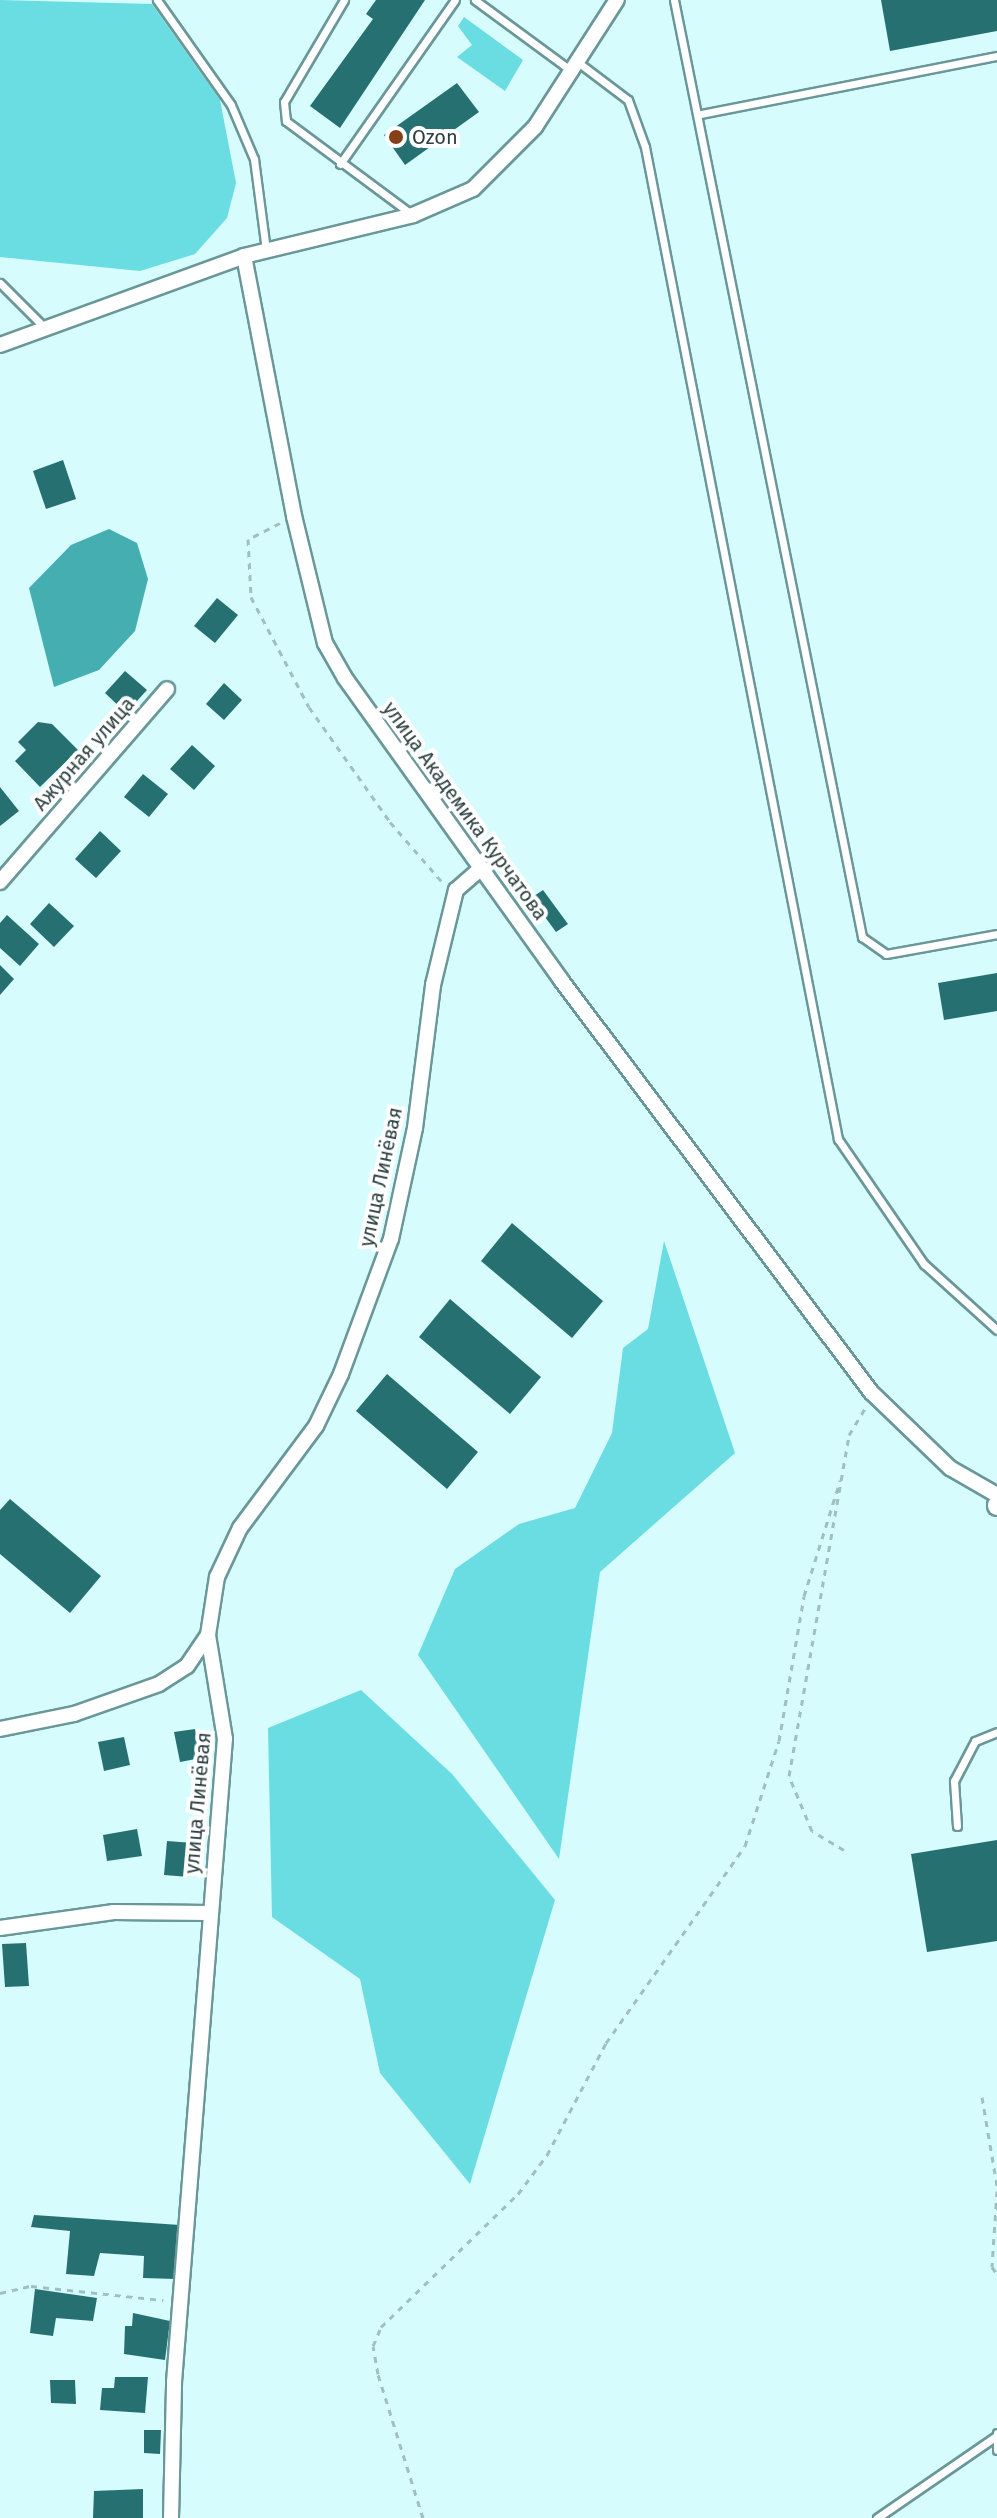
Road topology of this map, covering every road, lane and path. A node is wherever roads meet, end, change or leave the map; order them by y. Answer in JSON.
{"nodes":[{"id":1,"x":157,"y":0,"type":"edge"},
{"id":2,"x":344,"y":0,"type":"edge"},
{"id":3,"x":455,"y":0,"type":"edge"},
{"id":4,"x":475,"y":0,"type":"edge"},
{"id":5,"x":617,"y":0,"type":"edge"},
{"id":6,"x":674,"y":0,"type":"edge"},
{"id":7,"x":997,"y":56,"type":"edge"},
{"id":8,"x":576,"y":68,"type":"junction"},
{"id":9,"x":701,"y":114,"type":"junction"},
{"id":10,"x":340,"y":164,"type":"junction"},
{"id":11,"x":413,"y":215,"type":"junction"},
{"id":12,"x":266,"y":250,"type":"junction"},
{"id":13,"x":244,"y":256,"type":"junction"},
{"id":14,"x":0,"y":283,"type":"edge"},
{"id":15,"x":45,"y":328,"type":"junction"},
{"id":16,"x":0,"y":345,"type":"edge"},
{"id":17,"x":294,"y":516,"type":"junction"},
{"id":18,"x":167,"y":689,"type":"dead end"},
{"id":19,"x":481,"y":868,"type":"junction"},
{"id":20,"x":0,"y":882,"type":"edge"},
{"id":21,"x":456,"y":890,"type":"junction"},
{"id":22,"x":997,"y":934,"type":"edge"},
{"id":23,"x":997,"y":1330,"type":"edge"},
{"id":24,"x":876,"y":1397,"type":"junction"},
{"id":25,"x":840,"y":1481,"type":"junction"},
{"id":26,"x":997,"y":1495,"type":"edge"},
{"id":27,"x":208,"y":1635,"type":"junction"},
{"id":28,"x":0,"y":1729,"type":"edge"},
{"id":29,"x":997,"y":1732,"type":"edge"},
{"id":30,"x":957,"y":1826,"type":"dead end"},
{"id":31,"x":844,"y":1850,"type":"dead end"},
{"id":32,"x":208,"y":1913,"type":"junction"},
{"id":33,"x":0,"y":1928,"type":"edge"},
{"id":34,"x":982,"y":2097,"type":"dead end"},
{"id":35,"x":997,"y":2189,"type":"edge"},
{"id":36,"x":997,"y":2274,"type":"edge"},
{"id":37,"x":0,"y":2293,"type":"edge"},
{"id":38,"x":181,"y":2302,"type":"junction"},
{"id":39,"x":996,"y":2435,"type":"edge"},
{"id":40,"x":997,"y":2450,"type":"edge"},
{"id":41,"x":171,"y":2518,"type":"edge"},
{"id":42,"x":423,"y":2518,"type":"edge"},
{"id":43,"x":877,"y":2518,"type":"edge"}],
"edges":[{"from":1,"to":12,"type":"lane"},
{"from":2,"to":10,"type":"lane"},
{"from":3,"to":10,"type":"lane"},
{"from":4,"to":8,"type":"lane"},
{"from":5,"to":8,"type":"street"},
{"from":6,"to":9,"type":"lane"},
{"from":7,"to":9,"type":"lane"},
{"from":8,"to":11,"type":"street"},
{"from":8,"to":23,"type":"lane"},
{"from":9,"to":22,"type":"lane"},
{"from":10,"to":11,"type":"lane"},
{"from":11,"to":12,"type":"street"},
{"from":12,"to":13,"type":"street"},
{"from":13,"to":15,"type":"street"},
{"from":13,"to":17,"type":"street","name":"улица Академика Курчатова"},
{"from":14,"to":15,"type":"lane"},
{"from":15,"to":16,"type":"street"},
{"from":17,"to":19,"type":"street","name":"улица Академика Курчатова"},
{"from":17,"to":21,"type":"path"},
{"from":18,"to":20,"type":"street","name":"Ажурная улица"},
{"from":19,"to":21,"type":"street"},
{"from":19,"to":24,"type":"street","name":"улица Академика Курчатова"},
{"from":21,"to":27,"type":"street","name":"улица Линёвая"},
{"from":24,"to":25,"type":"path"},
{"from":24,"to":26,"type":"street","name":"улица Академика Курчатова"},
{"from":25,"to":31,"type":"path"},
{"from":25,"to":42,"type":"path"},
{"from":27,"to":28,"type":"street"},
{"from":27,"to":32,"type":"street","name":"улица Линёвая"},
{"from":29,"to":30,"type":"lane"},
{"from":32,"to":33,"type":"street"},
{"from":32,"to":38,"type":"street","name":"улица Линёвая"},
{"from":34,"to":35,"type":"path"},
{"from":35,"to":36,"type":"path"},
{"from":37,"to":38,"type":"path"},
{"from":38,"to":41,"type":"street","name":"улица Линёвая"},
{"from":39,"to":40,"type":"lane"},
{"from":39,"to":43,"type":"lane"}]}
